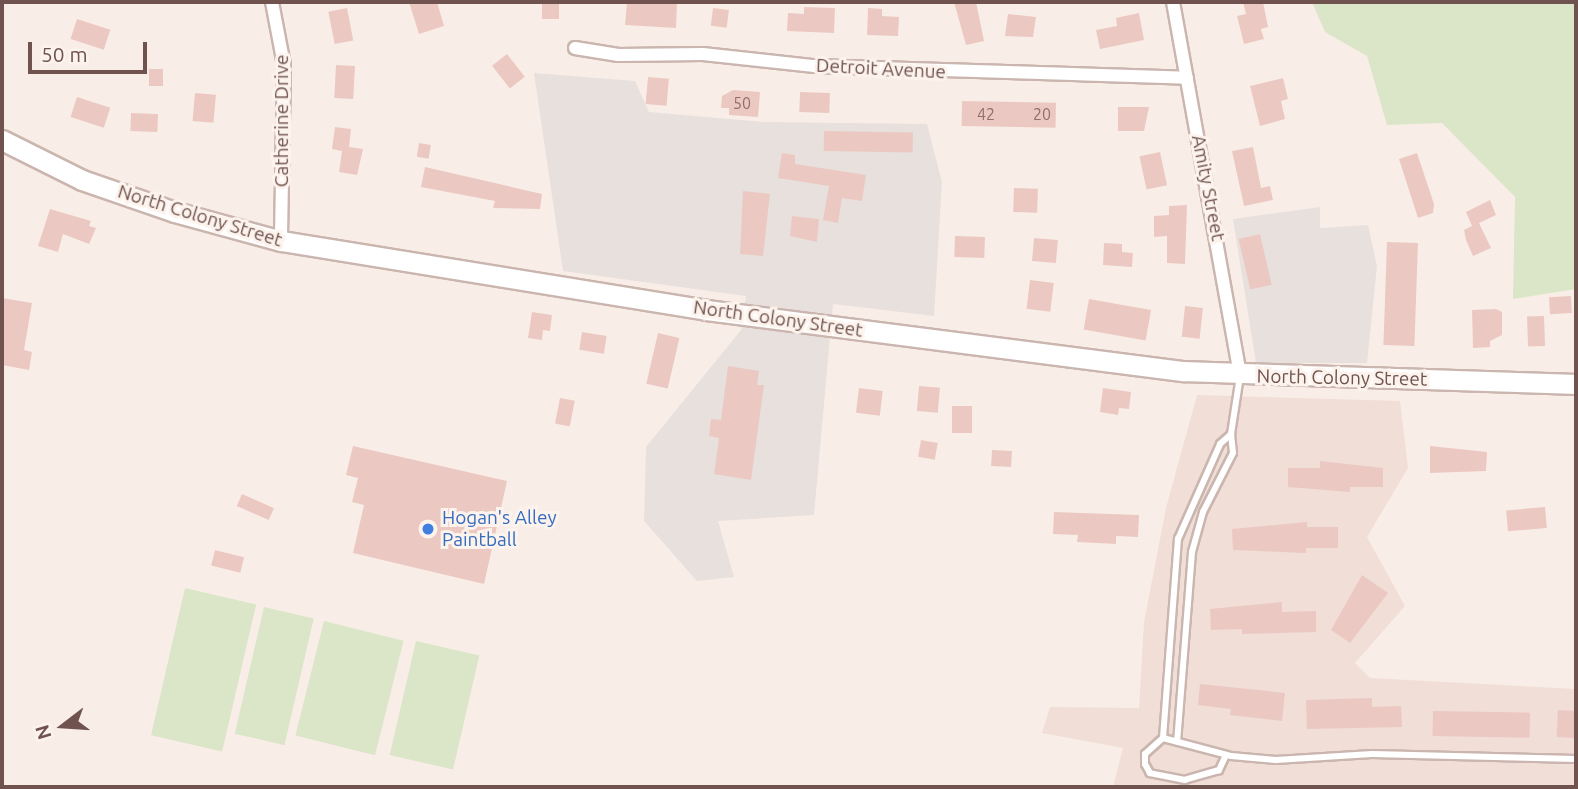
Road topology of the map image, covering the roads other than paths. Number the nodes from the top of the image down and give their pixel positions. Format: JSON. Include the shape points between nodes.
{"nodes":[{"id":1,"x":272,"y":2,"type":"edge"},
{"id":2,"x":1173,"y":2,"type":"edge"},
{"id":3,"x":575,"y":48,"type":"dead end"},
{"id":4,"x":1187,"y":78,"type":"junction"},
{"id":5,"x":2,"y":140,"type":"edge"},
{"id":6,"x":281,"y":241,"type":"junction"},
{"id":7,"x":1240,"y":376,"type":"junction"},
{"id":8,"x":1576,"y":384,"type":"edge"},
{"id":9,"x":1231,"y":434,"type":"junction"},
{"id":10,"x":1175,"y":572,"type":"junction"},
{"id":11,"x":1189,"y":579,"type":"junction"},
{"id":12,"x":1163,"y":738,"type":"junction"},
{"id":13,"x":1177,"y":741,"type":"junction"},
{"id":14,"x":1226,"y":755,"type":"junction"},
{"id":15,"x":1576,"y":759,"type":"edge"}],
"edges":[{"from":1,"to":6,"type":"street","name":"Catherine Drive","via":[[284,65]]},
{"from":2,"to":4,"type":"street","name":"Amity Street"},
{"from":3,"to":4,"type":"street","name":"Detroit Avenue","via":[[618,55],[703,54],[828,67]]},
{"from":4,"to":7,"type":"street","name":"Amity Street"},
{"from":5,"to":6,"type":"main road","name":"North Colony Street","via":[[82,180],[187,216]]},
{"from":6,"to":7,"type":"main road","name":"North Colony Street","via":[[706,310]]},
{"from":7,"to":8,"type":"main road","name":"North Colony Street"},
{"from":7,"to":9,"type":"lane"},
{"from":9,"to":10,"type":"lane","via":[[1220,444],[1190,504],[1178,540]]},
{"from":9,"to":11,"type":"lane","via":[[1233,453],[1203,512]]},
{"from":10,"to":11,"type":"lane"},
{"from":10,"to":12,"type":"lane"},
{"from":11,"to":13,"type":"lane"},
{"from":12,"to":13,"type":"lane"},
{"from":12,"to":14,"type":"lane","via":[[1145,754],[1150,773],[1160,776],[1185,780],[1208,775],[1219,770]]},
{"from":13,"to":14,"type":"lane"},
{"from":14,"to":15,"type":"lane","via":[[1276,760],[1372,754]]}]}
